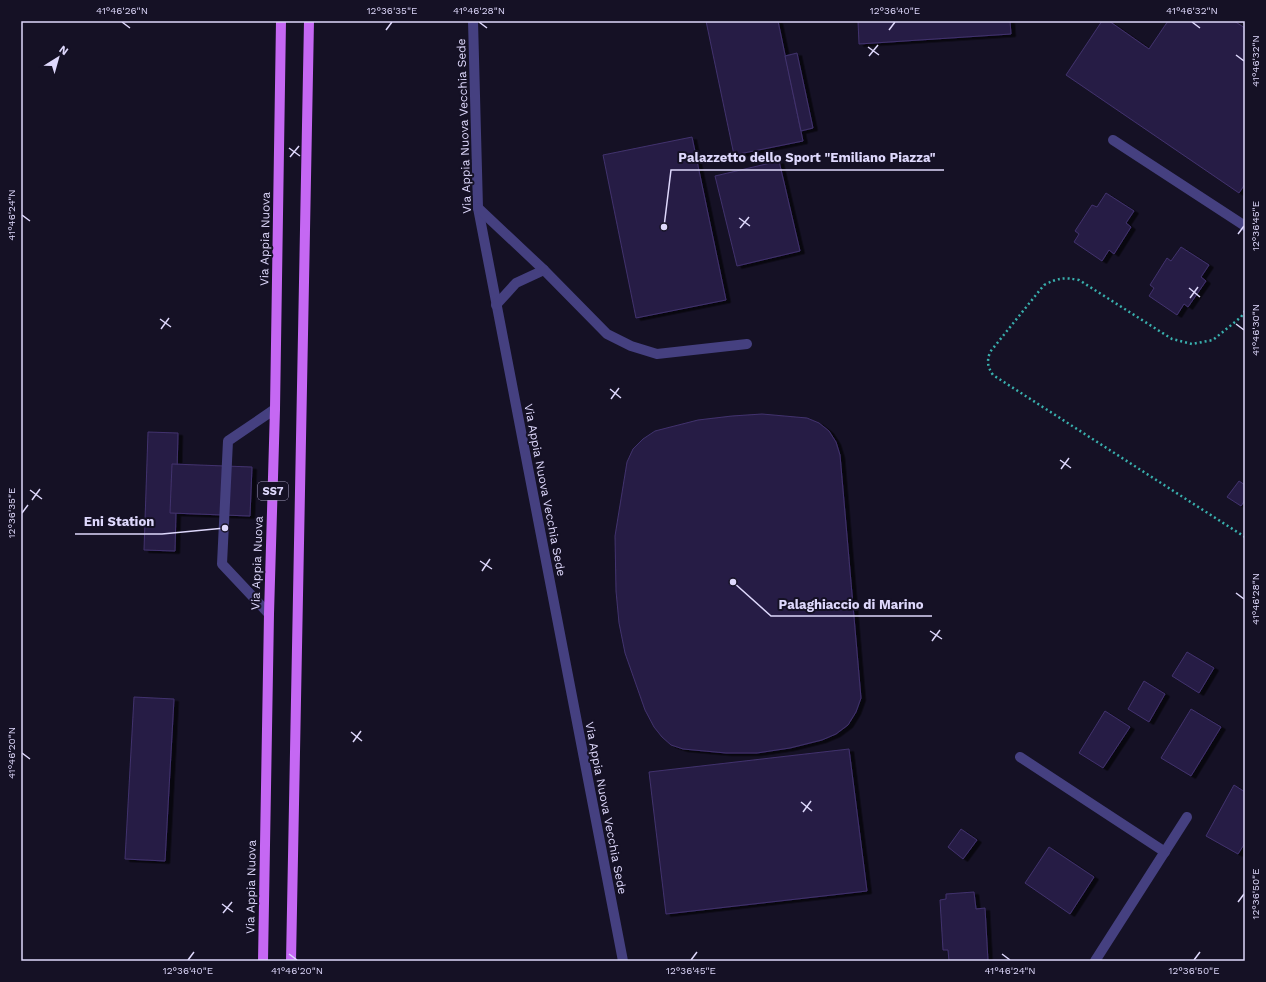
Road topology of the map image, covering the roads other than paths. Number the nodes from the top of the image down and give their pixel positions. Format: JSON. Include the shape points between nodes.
{"nodes":[{"id":1,"x":281,"y":21,"type":"edge"},
{"id":2,"x":309,"y":21,"type":"edge"},
{"id":3,"x":473,"y":21,"type":"edge"},
{"id":4,"x":1113,"y":140,"type":"dead end"},
{"id":5,"x":478,"y":208,"type":"junction"},
{"id":6,"x":1245,"y":226,"type":"edge"},
{"id":7,"x":544,"y":270,"type":"junction"},
{"id":8,"x":496,"y":304,"type":"junction"},
{"id":9,"x":747,"y":344,"type":"dead end"},
{"id":10,"x":275,"y":409,"type":"junction"},
{"id":11,"x":269,"y":614,"type":"junction"},
{"id":12,"x":1020,"y":757,"type":"dead end"},
{"id":13,"x":1187,"y":817,"type":"dead end"},
{"id":14,"x":1165,"y":852,"type":"junction"},
{"id":15,"x":263,"y":961,"type":"edge"},
{"id":16,"x":291,"y":961,"type":"edge"},
{"id":17,"x":623,"y":961,"type":"edge"},
{"id":18,"x":1095,"y":961,"type":"edge"}],
"edges":[{"from":1,"to":10,"type":"main road","name":"Via Appia Nuova","number":"SS7"},
{"from":2,"to":16,"type":"main road","number":"SS7"},
{"from":3,"to":5,"type":"street","name":"Via Appia Nuova Vecchia Sede"},
{"from":4,"to":6,"type":"street"},
{"from":5,"to":7,"type":"street"},
{"from":5,"to":8,"type":"street","name":"Via Appia Nuova Vecchia Sede"},
{"from":7,"to":8,"type":"street","via":[[516,283]]},
{"from":7,"to":9,"type":"street","via":[[607,334],[631,346],[657,354]]},
{"from":8,"to":17,"type":"street","name":"Via Appia Nuova Vecchia Sede"},
{"from":10,"to":11,"type":"main road","name":"Via Appia Nuova","number":"SS7"},
{"from":10,"to":11,"type":"street","via":[[228,441],[222,564]]},
{"from":11,"to":15,"type":"main road","name":"Via Appia Nuova","number":"SS7"},
{"from":12,"to":14,"type":"street"},
{"from":13,"to":14,"type":"street"},
{"from":14,"to":18,"type":"street"}]}
